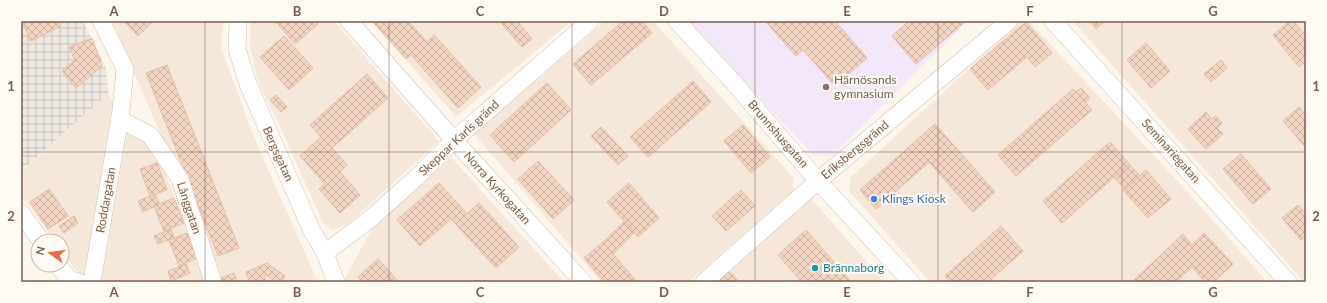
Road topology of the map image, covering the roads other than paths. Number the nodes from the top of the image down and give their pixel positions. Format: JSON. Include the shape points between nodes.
{"nodes":[{"id":1,"x":101,"y":21,"type":"edge"},
{"id":2,"x":238,"y":21,"type":"edge"},
{"id":3,"x":349,"y":21,"type":"edge"},
{"id":4,"x":590,"y":21,"type":"edge"},
{"id":5,"x":677,"y":21,"type":"edge"},
{"id":6,"x":1009,"y":21,"type":"edge"},
{"id":7,"x":1053,"y":21,"type":"edge"},
{"id":8,"x":120,"y":119,"type":"junction"},
{"id":9,"x":454,"y":140,"type":"junction"},
{"id":10,"x":818,"y":181,"type":"junction"},
{"id":11,"x":21,"y":213,"type":"edge"},
{"id":12,"x":35,"y":233,"type":"edge"},
{"id":13,"x":325,"y":253,"type":"junction"},
{"id":14,"x":64,"y":273,"type":"edge"},
{"id":15,"x":78,"y":282,"type":"edge"},
{"id":16,"x":92,"y":282,"type":"edge"},
{"id":17,"x":213,"y":282,"type":"edge"},
{"id":18,"x":336,"y":282,"type":"edge"},
{"id":19,"x":584,"y":282,"type":"edge"},
{"id":20,"x":704,"y":282,"type":"edge"},
{"id":21,"x":911,"y":282,"type":"edge"},
{"id":22,"x":1288,"y":282,"type":"edge"}],
"edges":[{"from":1,"to":8,"type":"street","via":[[124,69]]},
{"from":2,"to":13,"type":"street","name":"Bergsgatan","via":[[237,49],[248,84],[311,229]]},
{"from":3,"to":9,"type":"street","name":"Norra Kyrkogatan"},
{"from":4,"to":9,"type":"street","name":"Skeppar Karls gränd"},
{"from":5,"to":10,"type":"street","name":"Brunnshusgatan"},
{"from":6,"to":10,"type":"street","name":"Eriksbergsgränd"},
{"from":7,"to":22,"type":"street","name":"Seminariegatan"},
{"from":8,"to":16,"type":"street","name":"Roddargatan"},
{"from":8,"to":17,"type":"street","name":"Långgatan","via":[[150,135],[180,179]]},
{"from":9,"to":13,"type":"street","name":"Skeppar Karls gränd","via":[[370,219]]},
{"from":9,"to":19,"type":"street","name":"Norra Kyrkogatan"},
{"from":10,"to":20,"type":"street","name":"Eriksbergsgränd"},
{"from":10,"to":21,"type":"street","name":"Brunnshusgatan"},
{"from":11,"to":12,"type":"street"},
{"from":13,"to":18,"type":"street","name":"Bergsgatan"},
{"from":14,"to":15,"type":"street","via":[[69,279]]}]}
